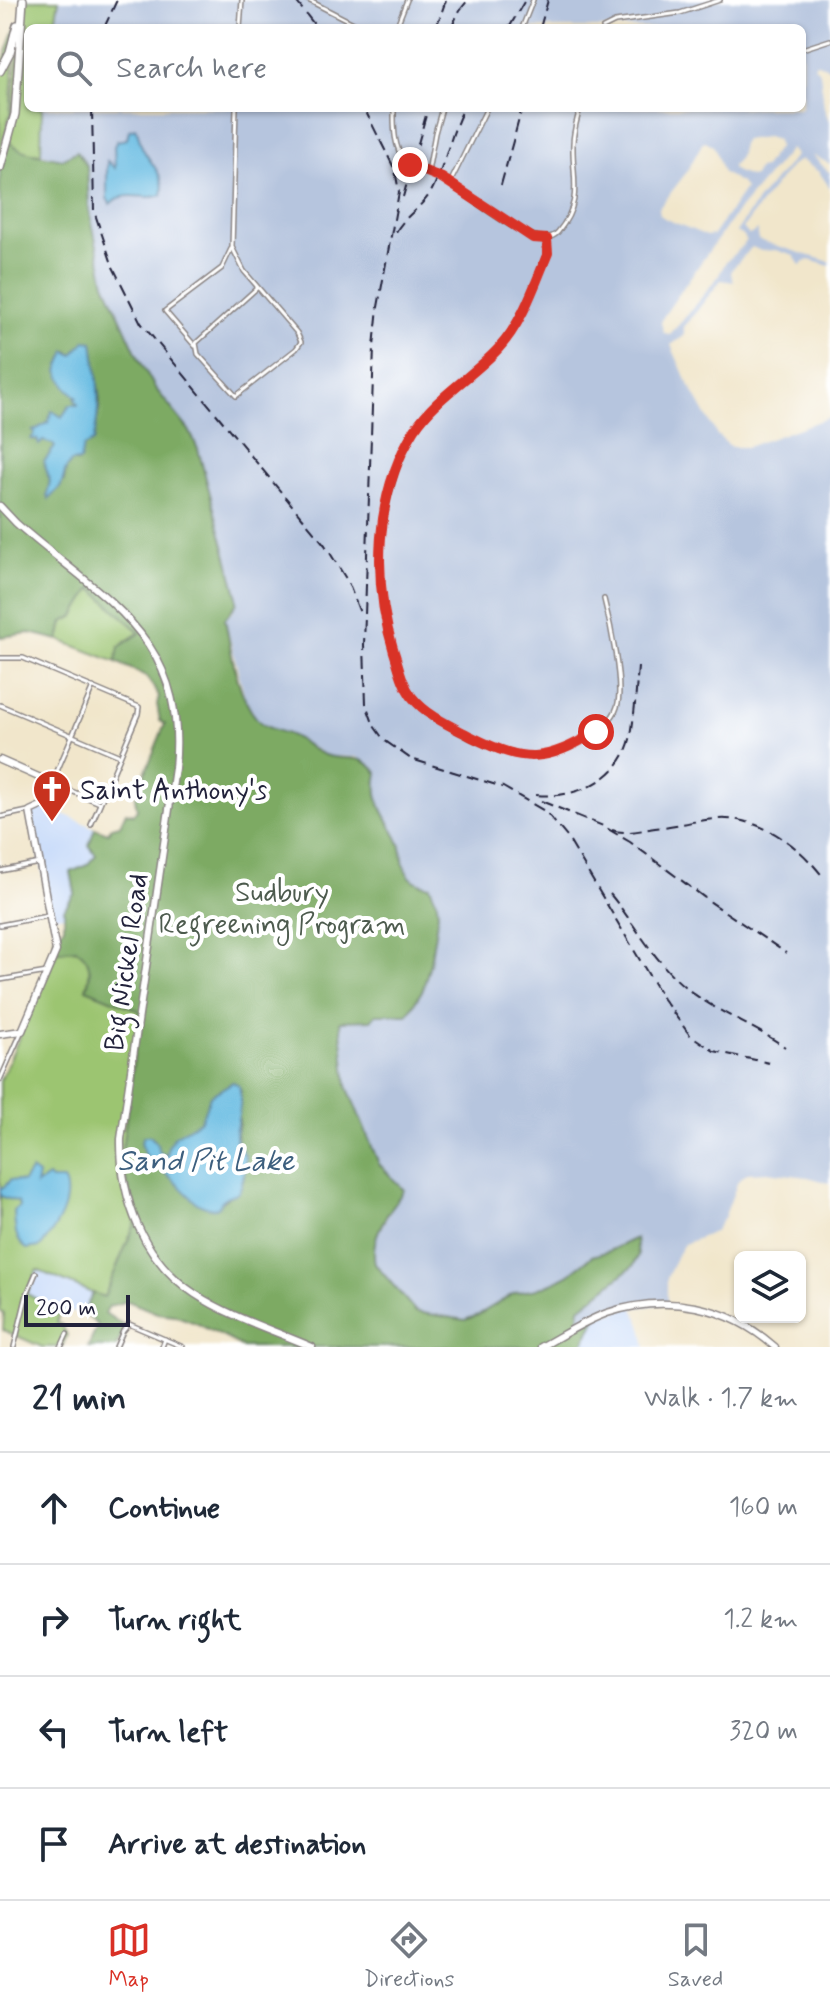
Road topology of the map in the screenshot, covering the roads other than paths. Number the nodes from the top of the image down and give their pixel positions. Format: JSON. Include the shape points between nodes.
{"nodes":[{"id":1,"x":21,"y":0,"type":"edge"},
{"id":2,"x":242,"y":0,"type":"edge"},
{"id":3,"x":308,"y":0,"type":"edge"},
{"id":4,"x":407,"y":0,"type":"edge"},
{"id":5,"x":533,"y":0,"type":"edge"},
{"id":6,"x":720,"y":0,"type":"edge"},
{"id":7,"x":240,"y":24,"type":"edge"},
{"id":8,"x":355,"y":24,"type":"edge"},
{"id":9,"x":396,"y":24,"type":"edge"},
{"id":10,"x":524,"y":24,"type":"edge"},
{"id":11,"x":611,"y":24,"type":"edge"},
{"id":12,"x":17,"y":25,"type":"junction"},
{"id":13,"x":830,"y":40,"type":"edge"},
{"id":14,"x":806,"y":48,"type":"edge"},
{"id":15,"x":0,"y":71,"type":"edge"},
{"id":16,"x":236,"y":112,"type":"edge"},
{"id":17,"x":394,"y":112,"type":"edge"},
{"id":18,"x":441,"y":112,"type":"edge"},
{"id":19,"x":485,"y":112,"type":"edge"},
{"id":20,"x":579,"y":112,"type":"edge"},
{"id":21,"x":0,"y":156,"type":"edge"},
{"id":22,"x":0,"y":168,"type":"edge"},
{"id":23,"x":428,"y":172,"type":"junction"},
{"id":24,"x":450,"y":183,"type":"junction"},
{"id":25,"x":547,"y":239,"type":"junction"},
{"id":26,"x":232,"y":247,"type":"junction"},
{"id":27,"x":257,"y":288,"type":"junction"},
{"id":28,"x":195,"y":346,"type":"junction"},
{"id":29,"x":0,"y":506,"type":"edge"},
{"id":30,"x":604,"y":599,"type":"dead end"},
{"id":31,"x":0,"y":658,"type":"edge"},
{"id":32,"x":93,"y":687,"type":"junction"},
{"id":33,"x":0,"y":705,"type":"edge"},
{"id":34,"x":72,"y":736,"type":"junction"},
{"id":35,"x":120,"y":756,"type":"junction"},
{"id":36,"x":0,"y":760,"type":"edge"},
{"id":37,"x":52,"y":783,"type":"junction"},
{"id":38,"x":100,"y":803,"type":"junction"},
{"id":39,"x":30,"y":811,"type":"junction"},
{"id":40,"x":0,"y":817,"type":"edge"},
{"id":41,"x":91,"y":825,"type":"dead end"},
{"id":42,"x":40,"y":863,"type":"junction"},
{"id":43,"x":0,"y":871,"type":"edge"},
{"id":44,"x":50,"y":915,"type":"junction"},
{"id":45,"x":0,"y":925,"type":"edge"},
{"id":46,"x":48,"y":972,"type":"junction"},
{"id":47,"x":0,"y":980,"type":"edge"},
{"id":48,"x":22,"y":1031,"type":"junction"},
{"id":49,"x":0,"y":1034,"type":"edge"},
{"id":50,"x":0,"y":1080,"type":"edge"},
{"id":51,"x":36,"y":1273,"type":"dead end"},
{"id":52,"x":67,"y":1334,"type":"dead end"},
{"id":53,"x":165,"y":1339,"type":"junction"},
{"id":54,"x":14,"y":1347,"type":"edge"},
{"id":55,"x":61,"y":1347,"type":"edge"},
{"id":56,"x":116,"y":1347,"type":"edge"},
{"id":57,"x":162,"y":1347,"type":"edge"},
{"id":58,"x":183,"y":1347,"type":"edge"},
{"id":59,"x":312,"y":1347,"type":"edge"},
{"id":60,"x":541,"y":1347,"type":"edge"},
{"id":61,"x":775,"y":1347,"type":"edge"}],
"edges":[{"from":1,"to":12,"type":"main road"},
{"from":1,"to":22,"type":"main road","via":[[15,114]]},
{"from":2,"to":7,"type":"street"},
{"from":3,"to":8,"type":"street"},
{"from":4,"to":9,"type":"street"},
{"from":5,"to":10,"type":"street"},
{"from":6,"to":11,"type":"street","via":[[680,13]]},
{"from":12,"to":15,"type":"main road"},
{"from":12,"to":21,"type":"main road","via":[[10,115]]},
{"from":13,"to":14,"type":"street"},
{"from":16,"to":26,"type":"street"},
{"from":17,"to":23,"type":"street","via":[[398,148],[410,165]]},
{"from":18,"to":23,"type":"street"},
{"from":19,"to":24,"type":"street"},
{"from":20,"to":25,"type":"street","via":[[573,142],[576,195],[558,232]]},
{"from":23,"to":24,"type":"street"},
{"from":24,"to":25,"type":"street","via":[[523,233]]},
{"from":25,"to":30,"type":"street","via":[[548,253],[506,339],[423,418],[405,448],[389,493],[381,541],[383,615],[402,678],[422,707],[489,745],[536,756],[571,747],[615,712],[620,685]]},
{"from":26,"to":27,"type":"street"},
{"from":26,"to":28,"type":"street","via":[[222,268],[165,311]]},
{"from":27,"to":28,"type":"street"},
{"from":27,"to":28,"type":"street","via":[[299,336],[296,349],[236,396]]},
{"from":29,"to":59,"type":"main road","name":"Big Nickel Road","via":[[137,628],[165,672],[176,711],[175,768],[121,1139],[123,1181],[132,1213],[155,1255],[184,1286]]},
{"from":31,"to":32,"type":"street","via":[[20,656]]},
{"from":32,"to":34,"type":"street"},
{"from":32,"to":35,"type":"street","via":[[139,707]]},
{"from":33,"to":34,"type":"street"},
{"from":34,"to":35,"type":"street"},
{"from":34,"to":37,"type":"street"},
{"from":35,"to":38,"type":"street"},
{"from":36,"to":37,"type":"main road"},
{"from":37,"to":38,"type":"street"},
{"from":37,"to":39,"type":"main road","via":[[43,805]]},
{"from":38,"to":41,"type":"street"},
{"from":39,"to":40,"type":"street"},
{"from":39,"to":42,"type":"main road"},
{"from":42,"to":43,"type":"street"},
{"from":42,"to":44,"type":"main road"},
{"from":44,"to":45,"type":"street"},
{"from":44,"to":46,"type":"main road","via":[[56,951]]},
{"from":46,"to":47,"type":"street"},
{"from":46,"to":48,"type":"main road"},
{"from":48,"to":49,"type":"main road"},
{"from":48,"to":50,"type":"street"},
{"from":51,"to":54,"type":"street"},
{"from":52,"to":55,"type":"street"},
{"from":53,"to":56,"type":"street","via":[[127,1325]]},
{"from":53,"to":57,"type":"street"},
{"from":53,"to":58,"type":"street"},
{"from":60,"to":61,"type":"main road","via":[[608,1313],[672,1303],[722,1314]]}]}
